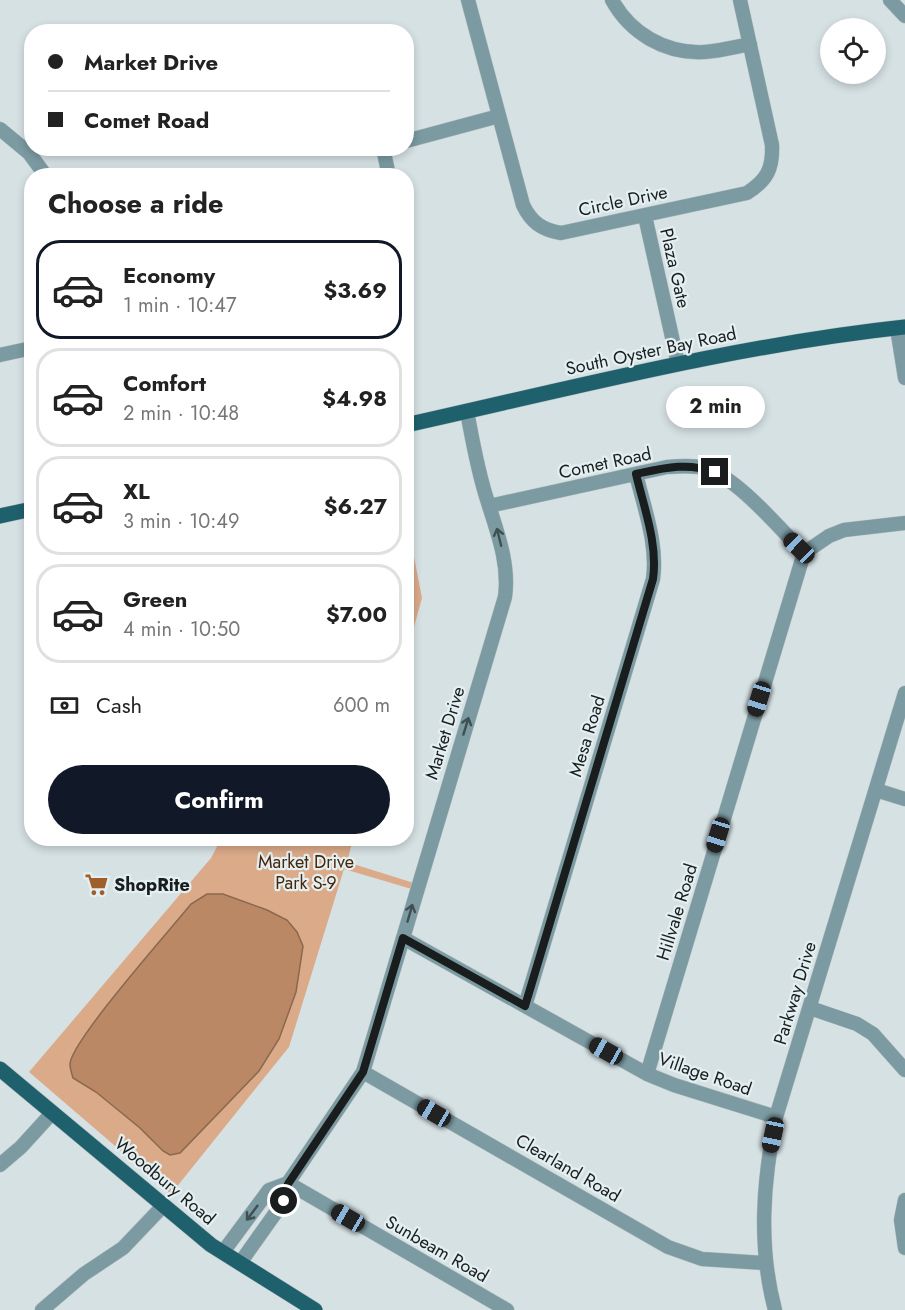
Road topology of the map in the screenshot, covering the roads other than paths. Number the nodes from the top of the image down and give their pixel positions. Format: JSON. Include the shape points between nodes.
{"nodes":[{"id":1,"x":468,"y":0,"type":"edge"},
{"id":2,"x":612,"y":0,"type":"edge"},
{"id":3,"x":740,"y":0,"type":"edge"},
{"id":4,"x":890,"y":0,"type":"edge"},
{"id":5,"x":905,"y":16,"type":"edge"},
{"id":6,"x":750,"y":44,"type":"junction"},
{"id":7,"x":499,"y":116,"type":"junction"},
{"id":8,"x":0,"y":129,"type":"edge"},
{"id":9,"x":414,"y":139,"type":"edge"},
{"id":10,"x":24,"y":146,"type":"edge"},
{"id":11,"x":645,"y":216,"type":"junction"},
{"id":12,"x":901,"y":328,"type":"edge"},
{"id":13,"x":24,"y":350,"type":"edge"},
{"id":14,"x":0,"y":355,"type":"edge"},
{"id":15,"x":678,"y":364,"type":"junction"},
{"id":16,"x":905,"y":378,"type":"edge"},
{"id":17,"x":467,"y":411,"type":"junction"},
{"id":18,"x":414,"y":423,"type":"edge"},
{"id":19,"x":636,"y":474,"type":"junction"},
{"id":20,"x":489,"y":506,"type":"junction"},
{"id":21,"x":24,"y":511,"type":"edge"},
{"id":22,"x":0,"y":516,"type":"edge"},
{"id":23,"x":905,"y":522,"type":"edge"},
{"id":24,"x":804,"y":553,"type":"junction"},
{"id":25,"x":905,"y":693,"type":"edge"},
{"id":26,"x":876,"y":790,"type":"junction"},
{"id":27,"x":905,"y":799,"type":"edge"},
{"id":28,"x":403,"y":938,"type":"junction"},
{"id":29,"x":525,"y":1006,"type":"junction"},
{"id":30,"x":810,"y":1008,"type":"junction"},
{"id":31,"x":0,"y":1069,"type":"edge"},
{"id":32,"x":905,"y":1070,"type":"edge"},
{"id":33,"x":363,"y":1072,"type":"junction"},
{"id":34,"x":647,"y":1074,"type":"junction"},
{"id":35,"x":52,"y":1113,"type":"junction"},
{"id":36,"x":777,"y":1117,"type":"junction"},
{"id":37,"x":0,"y":1165,"type":"edge"},
{"id":38,"x":288,"y":1184,"type":"junction"},
{"id":39,"x":905,"y":1200,"type":"edge"},
{"id":40,"x":163,"y":1206,"type":"junction"},
{"id":41,"x":905,"y":1248,"type":"edge"},
{"id":42,"x":223,"y":1252,"type":"junction"},
{"id":43,"x":240,"y":1263,"type":"junction"},
{"id":44,"x":765,"y":1263,"type":"junction"},
{"id":45,"x":42,"y":1310,"type":"edge"},
{"id":46,"x":315,"y":1310,"type":"edge"},
{"id":47,"x":507,"y":1310,"type":"edge"},
{"id":48,"x":775,"y":1310,"type":"edge"}],
"edges":[{"from":1,"to":7,"type":"street","name":"Circle Drive"},
{"from":2,"to":6,"type":"street","via":[[635,29],[654,42],[677,50],[703,52]]},
{"from":3,"to":6,"type":"street","name":"Circle Drive"},
{"from":4,"to":5,"type":"street"},
{"from":6,"to":11,"type":"street","name":"Circle Drive","via":[[772,145],[773,160],[766,177],[747,193]]},
{"from":7,"to":9,"type":"street"},
{"from":7,"to":11,"type":"street","name":"Circle Drive","via":[[523,205],[537,225],[561,232]]},
{"from":8,"to":10,"type":"street"},
{"from":11,"to":15,"type":"street","name":"Plaza Gate"},
{"from":12,"to":15,"type":"main road","name":"South Oyster Bay Road","via":[[820,337]]},
{"from":12,"to":16,"type":"street"},
{"from":13,"to":14,"type":"street"},
{"from":15,"to":17,"type":"main road","name":"South Oyster Bay Road"},
{"from":17,"to":18,"type":"main road","name":"South Oyster Bay Road"},
{"from":17,"to":20,"type":"street","name":"Market Drive"},
{"from":19,"to":20,"type":"street","name":"Comet Road"},
{"from":19,"to":24,"type":"street","name":"Comet Road","via":[[684,465],[715,472],[736,487]]},
{"from":19,"to":29,"type":"street","name":"Mesa Road","via":[[653,546],[653,579]]},
{"from":28,"to":20,"type":"street","name":"Market Drive","one_way":true,"via":[[505,597],[505,564]]},
{"from":21,"to":22,"type":"main road"},
{"from":23,"to":24,"type":"street","via":[[844,530]]},
{"from":24,"to":34,"type":"street","name":"Hillvale Road"},
{"from":25,"to":26,"type":"street","name":"Parkway Drive"},
{"from":26,"to":27,"type":"street"},
{"from":26,"to":30,"type":"street","name":"Parkway Drive"},
{"from":28,"to":29,"type":"street","name":"Village Road"},
{"from":28,"to":33,"type":"street","name":"Market Drive"},
{"from":29,"to":34,"type":"street","name":"Village Road"},
{"from":30,"to":32,"type":"street","via":[[857,1024],[873,1034]]},
{"from":30,"to":36,"type":"street","name":"Parkway Drive"},
{"from":31,"to":35,"type":"main road","name":"Woodbury Road"},
{"from":33,"to":38,"type":"street","name":"Market Drive"},
{"from":33,"to":44,"type":"street","name":"Clearland Road","via":[[668,1247],[702,1259]]},
{"from":34,"to":36,"type":"street","name":"Village Road"},
{"from":35,"to":37,"type":"street"},
{"from":35,"to":40,"type":"main road","name":"Woodbury Road"},
{"from":36,"to":44,"type":"street","name":"Parkway Drive","via":[[765,1186]]},
{"from":38,"to":42,"type":"street","name":"Market Drive","one_way":true,"via":[[269,1190]]},
{"from":38,"to":43,"type":"street","name":"Market Drive","via":[[284,1201]]},
{"from":38,"to":47,"type":"street","name":"Sunbeam Road"},
{"from":39,"to":41,"type":"street","via":[[901,1220]]},
{"from":40,"to":42,"type":"main road","name":"Woodbury Road"},
{"from":40,"to":45,"type":"street","via":[[123,1248],[84,1274]]},
{"from":42,"to":43,"type":"main road","name":"Woodbury Road"},
{"from":43,"to":46,"type":"main road","name":"Woodbury Road"},
{"from":44,"to":48,"type":"street","name":"Parkway Drive"}]}
